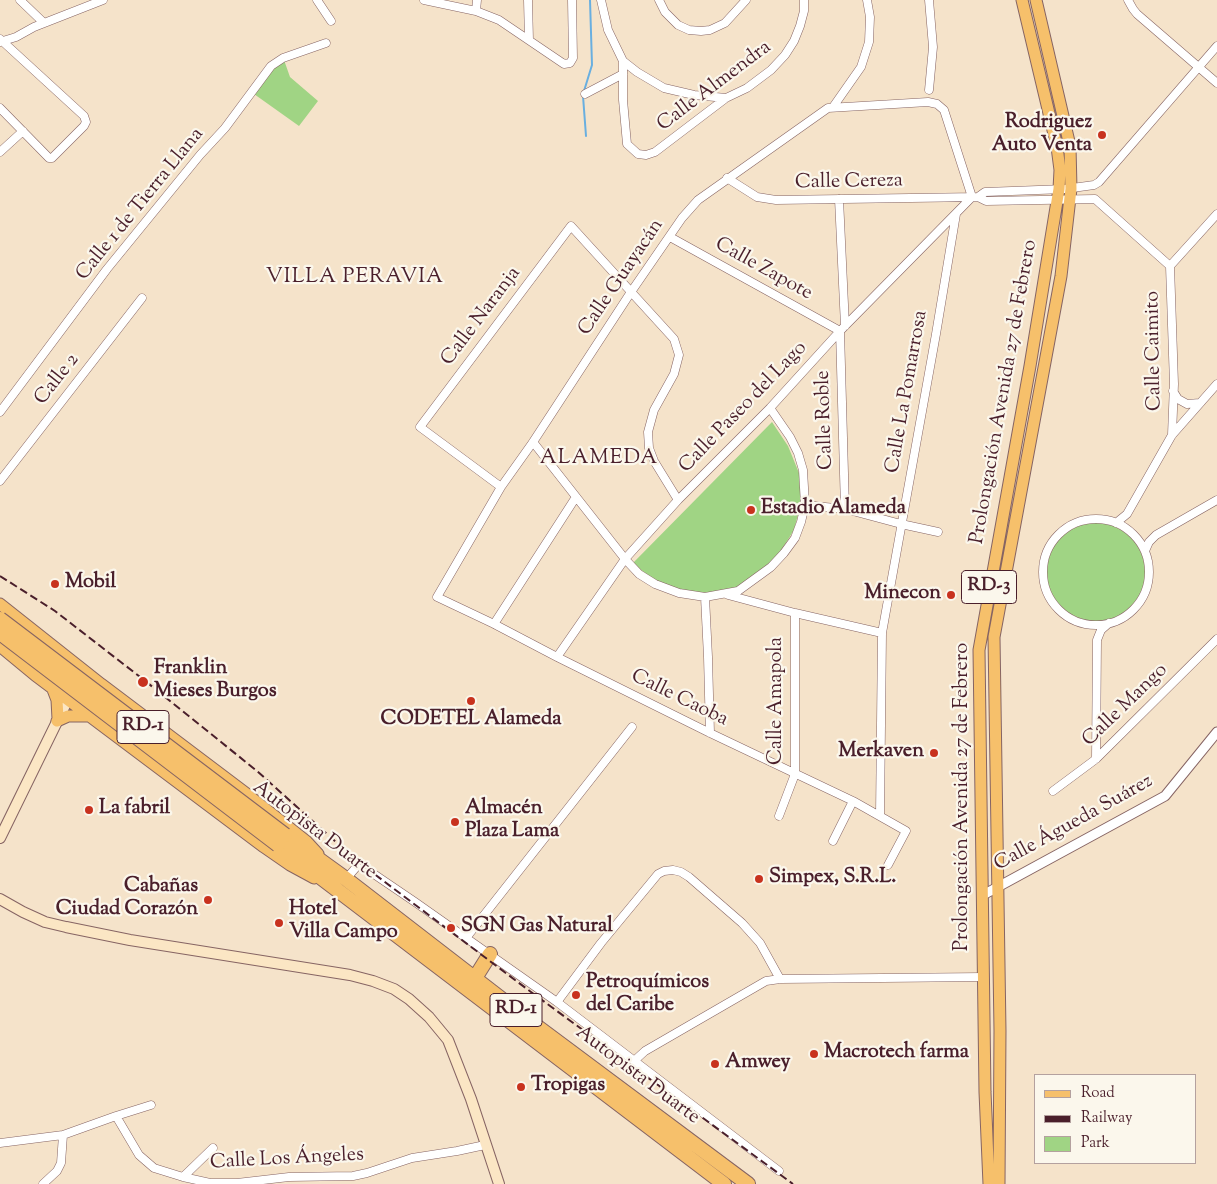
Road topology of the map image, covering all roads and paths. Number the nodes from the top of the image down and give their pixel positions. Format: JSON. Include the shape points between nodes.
{"nodes":[{"id":1,"x":20,"y":0,"type":"edge"},
{"id":2,"x":103,"y":0,"type":"edge"},
{"id":3,"x":317,"y":0,"type":"edge"},
{"id":4,"x":424,"y":0,"type":"edge"},
{"id":5,"x":477,"y":0,"type":"edge"},
{"id":6,"x":528,"y":0,"type":"edge"},
{"id":7,"x":572,"y":0,"type":"edge"},
{"id":8,"x":601,"y":0,"type":"edge"},
{"id":9,"x":659,"y":0,"type":"edge"},
{"id":10,"x":746,"y":0,"type":"edge"},
{"id":11,"x":804,"y":0,"type":"edge"},
{"id":12,"x":867,"y":0,"type":"edge"},
{"id":13,"x":929,"y":0,"type":"edge"},
{"id":14,"x":1022,"y":0,"type":"edge"},
{"id":15,"x":1036,"y":0,"type":"edge"},
{"id":16,"x":1128,"y":0,"type":"edge"},
{"id":17,"x":476,"y":11,"type":"junction"},
{"id":18,"x":331,"y":21,"type":"dead end"},
{"id":19,"x":44,"y":23,"type":"junction"},
{"id":20,"x":529,"y":40,"type":"junction"},
{"id":21,"x":1,"y":41,"type":"edge"},
{"id":22,"x":326,"y":43,"type":"dead end"},
{"id":23,"x":1217,"y":46,"type":"edge"},
{"id":24,"x":623,"y":61,"type":"junction"},
{"id":25,"x":1199,"y":67,"type":"junction"},
{"id":26,"x":622,"y":74,"type":"junction"},
{"id":27,"x":1217,"y":83,"type":"edge"},
{"id":28,"x":929,"y":90,"type":"dead end"},
{"id":29,"x":585,"y":94,"type":"dead end"},
{"id":30,"x":726,"y":98,"type":"junction"},
{"id":31,"x":834,"y":107,"type":"junction"},
{"id":32,"x":0,"y":108,"type":"edge"},
{"id":33,"x":23,"y":132,"type":"junction"},
{"id":34,"x":0,"y":152,"type":"edge"},
{"id":35,"x":727,"y":178,"type":"junction"},
{"id":36,"x":1088,"y":187,"type":"junction"},
{"id":37,"x":1058,"y":194,"type":"junction"},
{"id":38,"x":1071,"y":194,"type":"junction"},
{"id":39,"x":975,"y":197,"type":"junction"},
{"id":40,"x":1087,"y":198,"type":"junction"},
{"id":41,"x":839,"y":199,"type":"junction"},
{"id":42,"x":956,"y":214,"type":"junction"},
{"id":43,"x":1217,"y":214,"type":"edge"},
{"id":44,"x":670,"y":237,"type":"junction"},
{"id":45,"x":1170,"y":266,"type":"junction"},
{"id":46,"x":631,"y":292,"type":"junction"},
{"id":47,"x":142,"y":298,"type":"dead end"},
{"id":48,"x":843,"y":328,"type":"junction"},
{"id":49,"x":1216,"y":389,"type":"edge"},
{"id":50,"x":1173,"y":391,"type":"junction"},
{"id":51,"x":1200,"y":403,"type":"junction"},
{"id":52,"x":770,"y":408,"type":"junction"},
{"id":53,"x":0,"y":412,"type":"edge"},
{"id":54,"x":1172,"y":435,"type":"junction"},
{"id":55,"x":533,"y":442,"type":"junction"},
{"id":56,"x":0,"y":481,"type":"edge"},
{"id":57,"x":501,"y":487,"type":"junction"},
{"id":58,"x":576,"y":498,"type":"junction"},
{"id":59,"x":678,"y":500,"type":"junction"},
{"id":60,"x":1217,"y":500,"type":"edge"},
{"id":61,"x":806,"y":505,"type":"junction"},
{"id":62,"x":845,"y":508,"type":"junction"},
{"id":63,"x":1127,"y":514,"type":"junction"},
{"id":64,"x":1116,"y":523,"type":"junction"},
{"id":65,"x":901,"y":524,"type":"junction"},
{"id":66,"x":1128,"y":530,"type":"junction"},
{"id":67,"x":938,"y":532,"type":"dead end"},
{"id":68,"x":1156,"y":535,"type":"junction"},
{"id":69,"x":1137,"y":538,"type":"junction"},
{"id":70,"x":1145,"y":551,"type":"junction"},
{"id":71,"x":624,"y":559,"type":"junction"},
{"id":72,"x":726,"y":594,"type":"junction"},
{"id":73,"x":437,"y":596,"type":"joint"},
{"id":74,"x":705,"y":597,"type":"junction"},
{"id":75,"x":0,"y":604,"type":"edge"},
{"id":76,"x":795,"y":614,"type":"junction"},
{"id":77,"x":0,"y":619,"type":"edge"},
{"id":78,"x":1084,"y":623,"type":"junction"},
{"id":79,"x":1108,"y":623,"type":"junction"},
{"id":80,"x":494,"y":624,"type":"junction"},
{"id":81,"x":0,"y":633,"type":"edge"},
{"id":82,"x":882,"y":633,"type":"junction"},
{"id":83,"x":1217,"y":639,"type":"edge"},
{"id":84,"x":1098,"y":640,"type":"junction"},
{"id":85,"x":0,"y":646,"type":"edge"},
{"id":86,"x":557,"y":657,"type":"junction"},
{"id":87,"x":84,"y":670,"type":"junction"},
{"id":88,"x":52,"y":687,"type":"junction"},
{"id":89,"x":68,"y":699,"type":"junction"},
{"id":90,"x":92,"y":716,"type":"junction"},
{"id":91,"x":57,"y":720,"type":"junction"},
{"id":92,"x":632,"y":727,"type":"dead end"},
{"id":93,"x":1217,"y":732,"type":"edge"},
{"id":94,"x":710,"y":733,"type":"junction"},
{"id":95,"x":1096,"y":759,"type":"junction"},
{"id":96,"x":795,"y":774,"type":"junction"},
{"id":97,"x":1053,"y":791,"type":"dead end"},
{"id":98,"x":853,"y":801,"type":"junction"},
{"id":99,"x":779,"y":816,"type":"dead end"},
{"id":100,"x":880,"y":816,"type":"junction"},
{"id":101,"x":0,"y":838,"type":"edge"},
{"id":102,"x":282,"y":840,"type":"junction"},
{"id":103,"x":833,"y":841,"type":"dead end"},
{"id":104,"x":888,"y":865,"type":"dead end"},
{"id":105,"x":331,"y":868,"type":"junction"},
{"id":106,"x":346,"y":879,"type":"junction"},
{"id":107,"x":998,"y":886,"type":"junction"},
{"id":108,"x":333,"y":887,"type":"junction"},
{"id":109,"x":982,"y":895,"type":"junction"},
{"id":110,"x":0,"y":899,"type":"edge"},
{"id":111,"x":466,"y":938,"type":"junction"},
{"id":112,"x":490,"y":954,"type":"junction"},
{"id":113,"x":475,"y":978,"type":"junction"},
{"id":114,"x":984,"y":978,"type":"junction"},
{"id":115,"x":780,"y":979,"type":"junction"},
{"id":116,"x":557,"y":1002,"type":"junction"},
{"id":117,"x":634,"y":1061,"type":"junction"},
{"id":118,"x":151,"y":1105,"type":"dead end"},
{"id":119,"x":987,"y":1108,"type":"junction"},
{"id":120,"x":999,"y":1108,"type":"junction"},
{"id":121,"x":116,"y":1116,"type":"junction"},
{"id":122,"x":63,"y":1135,"type":"junction"},
{"id":123,"x":0,"y":1143,"type":"edge"},
{"id":124,"x":485,"y":1145,"type":"junction"},
{"id":125,"x":213,"y":1148,"type":"dead end"},
{"id":126,"x":779,"y":1172,"type":"dead end"},
{"id":127,"x":308,"y":1176,"type":"junction"},
{"id":128,"x":183,"y":1177,"type":"junction"},
{"id":129,"x":43,"y":1184,"type":"edge"},
{"id":130,"x":313,"y":1184,"type":"edge"},
{"id":131,"x":499,"y":1184,"type":"edge"},
{"id":132,"x":724,"y":1184,"type":"edge"},
{"id":133,"x":748,"y":1184,"type":"edge"},
{"id":134,"x":989,"y":1184,"type":"edge"},
{"id":135,"x":999,"y":1184,"type":"edge"}],
"edges":[{"from":1,"to":19,"type":"street"},
{"from":2,"to":19,"type":"street"},
{"from":3,"to":18,"type":"street"},
{"from":4,"to":17,"type":"street"},
{"from":5,"to":17,"type":"street"},
{"from":6,"to":20,"type":"street"},
{"from":7,"to":20,"type":"street","via":[[570,63],[564,64]]},
{"from":8,"to":24,"type":"street","via":[[608,30]]},
{"from":9,"to":10,"type":"street","via":[[678,25],[701,31],[725,23]]},
{"from":11,"to":30,"type":"street","name":"Calle Almendra","via":[[800,26],[786,55],[747,88]]},
{"from":12,"to":31,"type":"street","via":[[869,42],[860,67]]},
{"from":13,"to":28,"type":"street","via":[[933,47]]},
{"from":14,"to":37,"type":"main road","name":"Prolongación Avenida 27 de Febrero","number":"RD-3","via":[[1057,146]]},
{"from":15,"to":38,"type":"main road","name":"Prolongación Avenida 27 de Febrero","number":"RD-3","via":[[1070,146]]},
{"from":16,"to":25,"type":"street","via":[[1137,14]]},
{"from":17,"to":20,"type":"street","via":[[500,20]]},
{"from":19,"to":21,"type":"street"},
{"from":21,"to":33,"type":"street","via":[[84,116],[86,122],[52,158]]},
{"from":22,"to":53,"type":"street","name":"Calle 1 de Tierra Llana","via":[[272,66],[108,270]]},
{"from":23,"to":25,"type":"street"},
{"from":24,"to":26,"type":"street"},
{"from":24,"to":30,"type":"street","via":[[664,88],[694,96]]},
{"from":25,"to":27,"type":"street"},
{"from":25,"to":36,"type":"street","via":[[1099,182]]},
{"from":26,"to":29,"type":"street"},
{"from":26,"to":30,"type":"street","name":"Calle Almendra","via":[[627,144],[638,154],[656,152]]},
{"from":31,"to":35,"type":"street","name":"Calle Guayacán","via":[[820,113]]},
{"from":31,"to":39,"type":"street","name":"Calle Guayacán","via":[[937,104],[944,110]]},
{"from":32,"to":33,"type":"street"},
{"from":33,"to":34,"type":"street"},
{"from":35,"to":41,"type":"street","name":"Calle Cereza","via":[[757,197],[766,199]]},
{"from":35,"to":44,"type":"street","name":"Calle Guayacán","via":[[698,200]]},
{"from":36,"to":38,"type":"street"},
{"from":36,"to":40,"type":"street"},
{"from":37,"to":38,"type":"street","name":"Calle Cereza"},
{"from":37,"to":39,"type":"street","name":"Calle Cereza","via":[[985,192]]},
{"from":37,"to":109,"type":"main road","name":"Prolongación Avenida 27 de Febrero","number":"RD-3","via":[[980,637]]},
{"from":38,"to":40,"type":"street"},
{"from":38,"to":107,"type":"main road","name":"Prolongación Avenida 27 de Febrero","number":"RD-3","via":[[1061,276],[994,638]]},
{"from":39,"to":41,"type":"street","name":"Calle Cereza"},
{"from":39,"to":42,"type":"street","name":"Calle Paseo del Lago"},
{"from":40,"to":45,"type":"street","via":[[1095,199]]},
{"from":41,"to":48,"type":"street","name":"Calle Roble"},
{"from":42,"to":48,"type":"street","name":"Calle Paseo del Lago"},
{"from":42,"to":65,"type":"street","name":"Calle La Pomarrosa"},
{"from":43,"to":45,"type":"street"},
{"from":44,"to":46,"type":"street","name":"Calle Guayacán"},
{"from":44,"to":48,"type":"street","name":"Calle Zapote"},
{"from":45,"to":50,"type":"street","name":"Calle Caimito"},
{"from":46,"to":55,"type":"street","name":"Calle Guayacán"},
{"from":46,"to":57,"type":"street","name":"Calle Naranja","via":[[571,226],[420,427]]},
{"from":46,"to":59,"type":"street","via":[[674,339],[679,355],[674,374],[654,410],[648,432],[654,461]]},
{"from":47,"to":56,"type":"street","name":"Calle 2"},
{"from":48,"to":52,"type":"street","name":"Calle Paseo del Lago"},
{"from":48,"to":62,"type":"street","name":"Calle Roble"},
{"from":49,"to":51,"type":"street"},
{"from":50,"to":51,"type":"street","via":[[1187,404]]},
{"from":50,"to":54,"type":"street","name":"Calle Caimito"},
{"from":51,"to":54,"type":"street"},
{"from":52,"to":59,"type":"street","name":"Calle Paseo del Lago"},
{"from":52,"to":61,"type":"street","via":[[798,453]]},
{"from":54,"to":63,"type":"street"},
{"from":55,"to":57,"type":"street","name":"Calle Guayacán"},
{"from":55,"to":58,"type":"street"},
{"from":57,"to":73,"type":"street","name":"Calle Guayacán"},
{"from":58,"to":71,"type":"street"},
{"from":58,"to":80,"type":"street"},
{"from":59,"to":71,"type":"street","name":"Calle Paseo del Lago"},
{"from":60,"to":68,"type":"street"},
{"from":61,"to":62,"type":"street"},
{"from":61,"to":72,"type":"street","via":[[795,538],[784,553],[738,592]]},
{"from":62,"to":65,"type":"street"},
{"from":63,"to":64,"type":"street"},
{"from":63,"to":66,"type":"street"},
{"from":64,"to":66,"type":"street"},
{"from":64,"to":78,"type":"street","via":[[1100,520],[1070,526],[1049,549],[1044,564],[1044,580],[1053,601],[1070,618]]},
{"from":65,"to":67,"type":"street"},
{"from":65,"to":82,"type":"street","name":"Calle La Pomarrosa"},
{"from":66,"to":69,"type":"street"},
{"from":68,"to":69,"type":"street"},
{"from":68,"to":70,"type":"street"},
{"from":69,"to":70,"type":"street"},
{"from":70,"to":79,"type":"street","via":[[1149,566],[1144,596],[1123,618]]},
{"from":71,"to":74,"type":"street","via":[[655,584]]},
{"from":71,"to":86,"type":"street","name":"Calle Paseo del Lago"},
{"from":72,"to":74,"type":"street"},
{"from":72,"to":76,"type":"street"},
{"from":73,"to":80,"type":"street","name":"Calle Caoba"},
{"from":74,"to":94,"type":"street"},
{"from":75,"to":87,"type":"main road"},
{"from":76,"to":82,"type":"street"},
{"from":76,"to":96,"type":"street","name":"Calle Amapola"},
{"from":77,"to":102,"type":"highway","name":"Autopista Duarte","number":"RD-1","bridge":true},
{"from":78,"to":79,"type":"street"},
{"from":78,"to":84,"type":"street"},
{"from":79,"to":84,"type":"street"},
{"from":80,"to":86,"type":"street","name":"Calle Caoba"},
{"from":81,"to":102,"type":"highway","name":"Autopista Duarte","number":"RD-1","bridge":true},
{"from":82,"to":100,"type":"street","name":"Calle La Pomarrosa"},
{"from":83,"to":95,"type":"street","name":"Calle Mango"},
{"from":84,"to":95,"type":"street"},
{"from":85,"to":88,"type":"main road","name":"Autopista Duarte"},
{"from":86,"to":94,"type":"street","name":"Calle Caoba"},
{"from":87,"to":89,"type":"main road"},
{"from":87,"to":105,"type":"main road","via":[[306,841]]},
{"from":88,"to":89,"type":"main road","name":"Autopista Duarte"},
{"from":88,"to":91,"type":"main road","via":[[57,700]]},
{"from":89,"to":90,"type":"main road","name":"Autopista Duarte"},
{"from":89,"to":91,"type":"main road"},
{"from":90,"to":91,"type":"main road","via":[[68,716]]},
{"from":90,"to":108,"type":"main road","name":"Autopista Duarte","via":[[290,865]]},
{"from":91,"to":101,"type":"main road"},
{"from":92,"to":111,"type":"street"},
{"from":93,"to":107,"type":"street","name":"Calle Águeda Suárez","via":[[1165,796]]},
{"from":94,"to":96,"type":"street","name":"Calle Caoba"},
{"from":95,"to":97,"type":"street","name":"Calle Mango"},
{"from":96,"to":98,"type":"street","name":"Calle Caoba"},
{"from":96,"to":99,"type":"street","name":"Calle Amapola"},
{"from":98,"to":100,"type":"street","name":"Calle Caoba"},
{"from":98,"to":103,"type":"street"},
{"from":100,"to":104,"type":"street","name":"Calle Caoba","via":[[906,831]]},
{"from":102,"to":105,"type":"highway","name":"Autopista Duarte","number":"RD-1"},
{"from":102,"to":108,"type":"highway","name":"Autopista Duarte","number":"RD-1"},
{"from":105,"to":106,"type":"highway","name":"Autopista Duarte","number":"RD-1"},
{"from":106,"to":111,"type":"street","via":[[359,864]]},
{"from":106,"to":113,"type":"highway","name":"Autopista Duarte","number":"RD-1"},
{"from":107,"to":109,"type":"street","name":"Calle Águeda Suárez"},
{"from":107,"to":120,"type":"main road","name":"Prolongación Avenida 27 de Febrero","number":"RD-3"},
{"from":108,"to":132,"type":"highway","name":"Autopista Duarte","number":"RD-1"},
{"from":109,"to":114,"type":"main road","name":"Prolongación Avenida 27 de Febrero","number":"RD-3"},
{"from":110,"to":124,"type":"main road","via":[[45,922],[66,928],[350,975],[394,989],[429,1017],[448,1040]]},
{"from":111,"to":112,"type":"street"},
{"from":112,"to":113,"type":"highway"},
{"from":112,"to":116,"type":"street"},
{"from":113,"to":133,"type":"highway","name":"Autopista Duarte","number":"RD-1"},
{"from":114,"to":115,"type":"street"},
{"from":114,"to":119,"type":"main road","name":"Prolongación Avenida 27 de Febrero","number":"RD-3"},
{"from":115,"to":116,"type":"street","via":[[760,943],[742,923],[689,876],[673,870],[658,874]]},
{"from":115,"to":117,"type":"street","via":[[756,986],[645,1051]]},
{"from":116,"to":117,"type":"street"},
{"from":117,"to":126,"type":"street"},
{"from":118,"to":121,"type":"street"},
{"from":119,"to":120,"type":"main road"},
{"from":119,"to":134,"type":"main road","name":"Prolongación Avenida 27 de Febrero","number":"RD-3"},
{"from":120,"to":135,"type":"main road","name":"Prolongación Avenida 27 de Febrero","number":"RD-3"},
{"from":121,"to":122,"type":"street"},
{"from":121,"to":128,"type":"street","name":"Calle Los Ángeles","via":[[138,1155],[154,1168]]},
{"from":122,"to":123,"type":"street"},
{"from":122,"to":129,"type":"street","via":[[62,1163]]},
{"from":124,"to":127,"type":"street","name":"Calle Los Ángeles","via":[[412,1158],[353,1176]]},
{"from":124,"to":131,"type":"main road"},
{"from":125,"to":128,"type":"street"},
{"from":127,"to":128,"type":"street","name":"Calle Los Ángeles","via":[[238,1183],[210,1183]]},
{"from":127,"to":130,"type":"street"}]}
